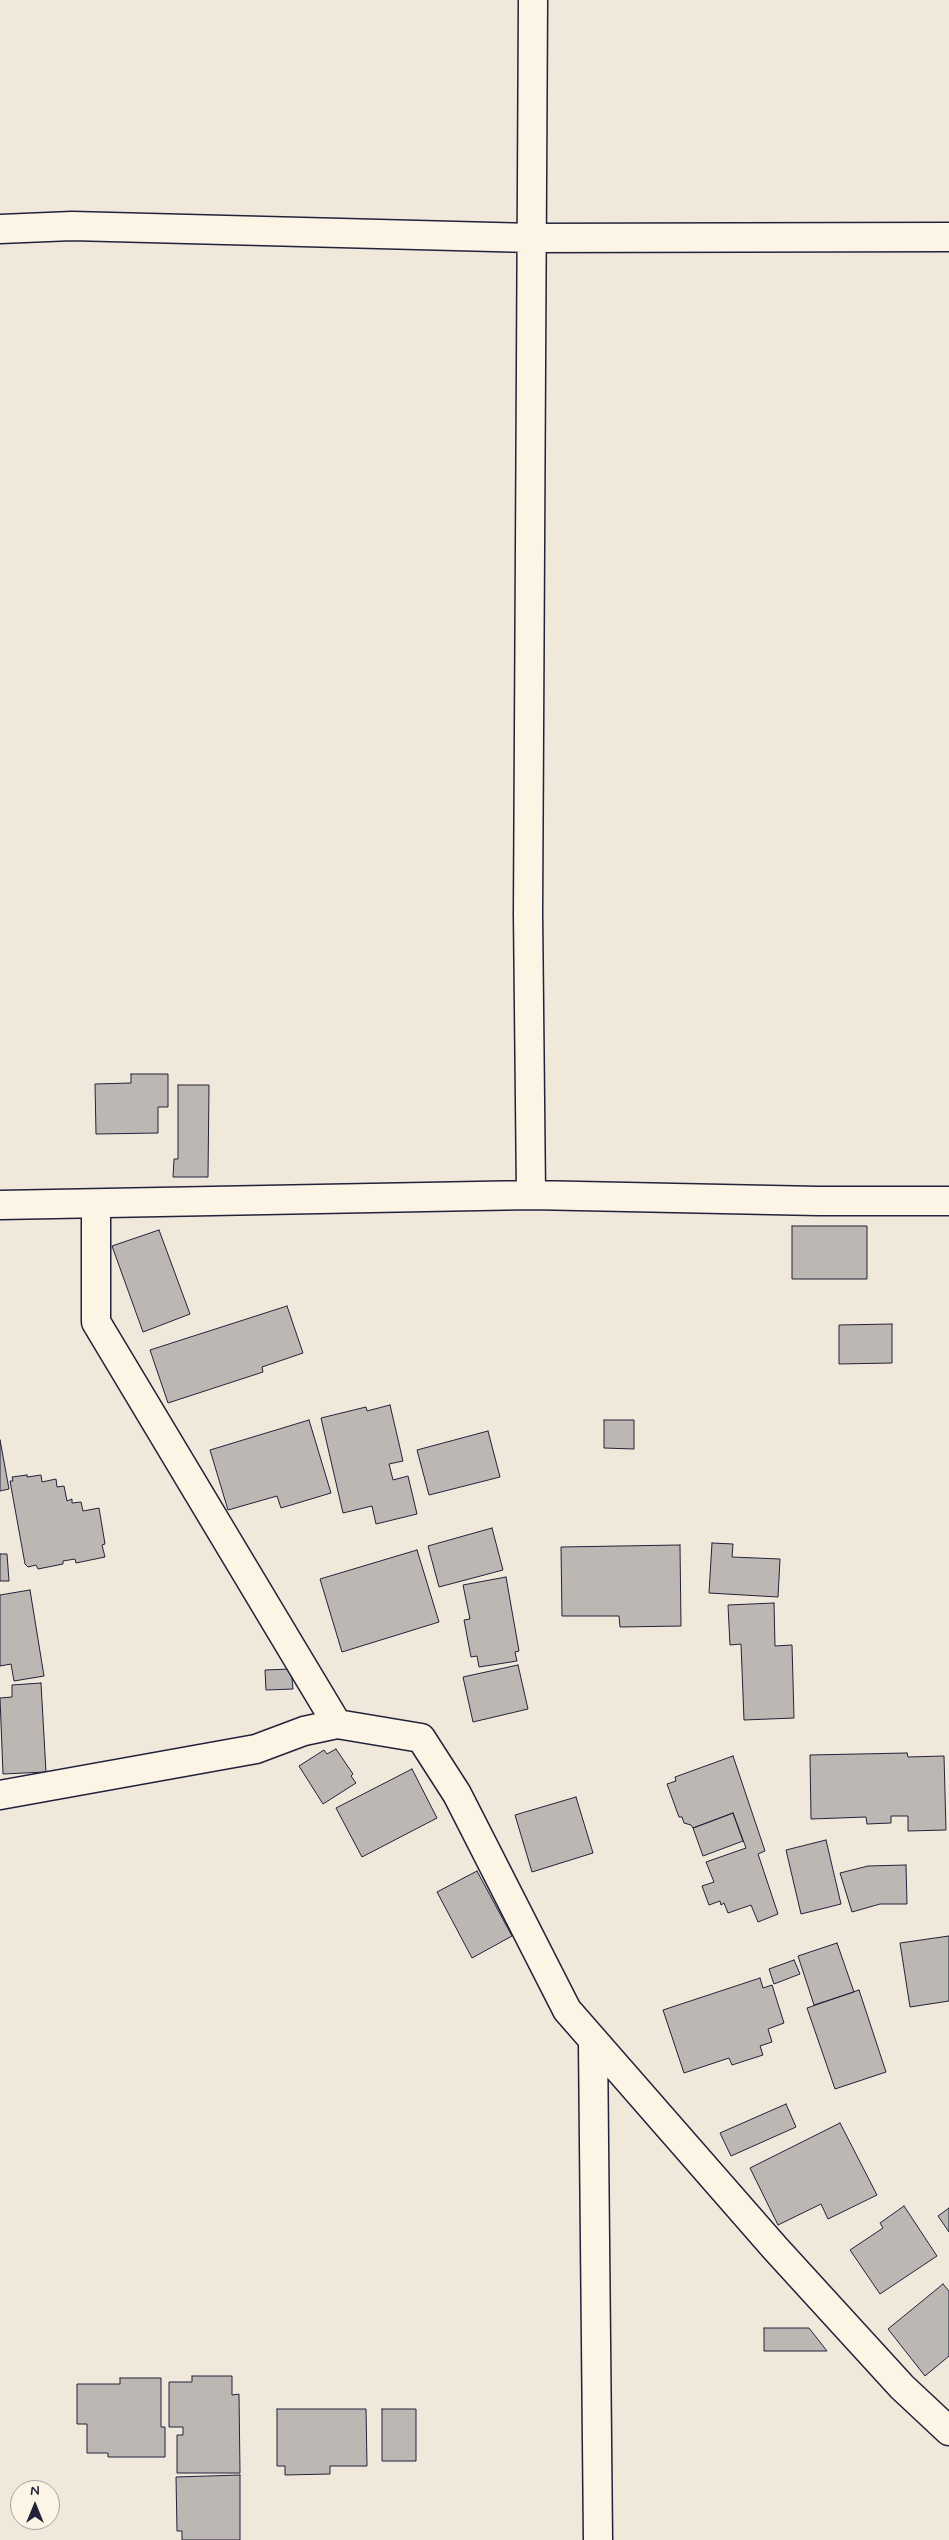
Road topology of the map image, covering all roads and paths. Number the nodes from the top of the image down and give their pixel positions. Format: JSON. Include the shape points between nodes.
{"nodes":[{"id":1,"x":533,"y":0,"type":"edge"},
{"id":2,"x":0,"y":229,"type":"edge"},
{"id":3,"x":949,"y":236,"type":"edge"},
{"id":4,"x":532,"y":238,"type":"junction"},
{"id":5,"x":531,"y":1195,"type":"junction"},
{"id":6,"x":949,"y":1201,"type":"edge"},
{"id":7,"x":96,"y":1204,"type":"junction"},
{"id":8,"x":0,"y":1205,"type":"edge"},
{"id":9,"x":337,"y":1724,"type":"junction"},
{"id":10,"x":0,"y":1795,"type":"edge"},
{"id":11,"x":593,"y":2042,"type":"junction"},
{"id":12,"x":949,"y":2432,"type":"edge"},
{"id":13,"x":598,"y":2540,"type":"edge"}],
"edges":[{"from":1,"to":4,"type":"street"},
{"from":2,"to":4,"type":"street","via":[[72,226]]},
{"from":3,"to":4,"type":"street"},
{"from":4,"to":5,"type":"street","via":[[528,913]]},
{"from":5,"to":6,"type":"street","via":[[818,1202]]},
{"from":5,"to":7,"type":"street"},
{"from":7,"to":8,"type":"street"},
{"from":7,"to":9,"type":"street","via":[[96,1322]]},
{"from":9,"to":10,"type":"street","via":[[304,1731],[256,1749]]},
{"from":9,"to":11,"type":"street","via":[[421,1738],[458,1794],[567,2010]]},
{"from":11,"to":12,"type":"street","via":[[888,2373]]},
{"from":11,"to":13,"type":"street"}]}
